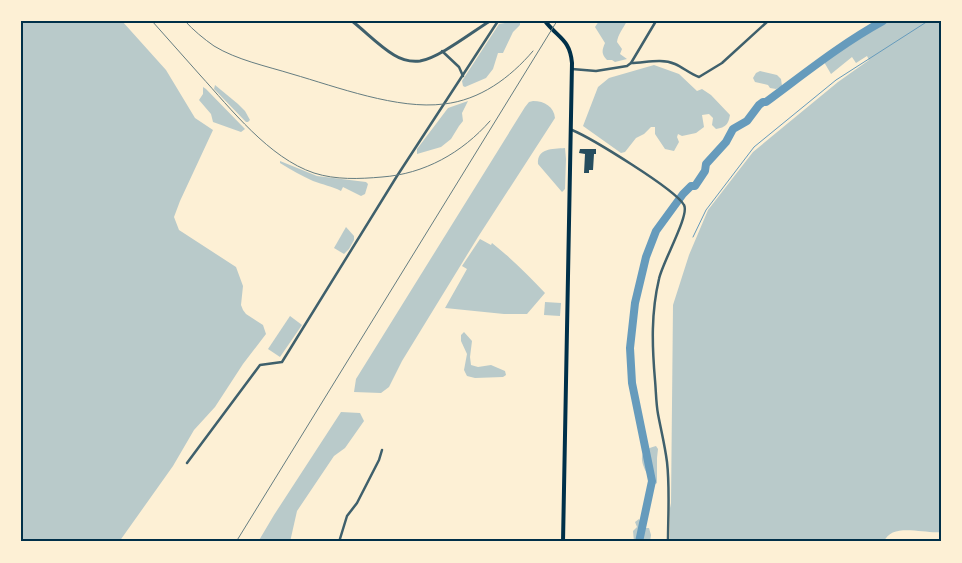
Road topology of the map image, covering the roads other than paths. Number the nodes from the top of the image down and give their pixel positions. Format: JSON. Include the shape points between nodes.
{"nodes":[{"id":1,"x":352,"y":21,"type":"edge"},
{"id":2,"x":490,"y":21,"type":"edge"},
{"id":3,"x":498,"y":21,"type":"edge"},
{"id":4,"x":545,"y":21,"type":"edge"},
{"id":5,"x":656,"y":21,"type":"edge"},
{"id":6,"x":768,"y":21,"type":"edge"},
{"id":7,"x":442,"y":51,"type":"junction"},
{"id":8,"x":631,"y":63,"type":"junction"},
{"id":9,"x":572,"y":69,"type":"junction"},
{"id":10,"x":463,"y":76,"type":"junction"},
{"id":11,"x":570,"y":129,"type":"junction"},
{"id":12,"x":382,"y":450,"type":"dead end"},
{"id":13,"x":187,"y":463,"type":"dead end"},
{"id":14,"x":339,"y":542,"type":"edge"},
{"id":15,"x":563,"y":542,"type":"edge"},
{"id":16,"x":668,"y":542,"type":"edge"}],
"edges":[{"from":1,"to":7,"type":"street","via":[[394,55],[409,61],[425,60]]},
{"from":2,"to":7,"type":"street"},
{"from":3,"to":10,"type":"street"},
{"from":4,"to":9,"type":"main road","via":[[568,46]]},
{"from":5,"to":8,"type":"street"},
{"from":6,"to":8,"type":"street","via":[[722,63],[699,77],[674,64],[655,61]]},
{"from":7,"to":10,"type":"street","via":[[459,67]]},
{"from":8,"to":9,"type":"street","via":[[596,71]]},
{"from":9,"to":11,"type":"main road"},
{"from":10,"to":13,"type":"street","via":[[282,362],[260,365]]},
{"from":11,"to":15,"type":"main road"},
{"from":11,"to":16,"type":"street","via":[[614,153],[668,190],[686,210],[684,222],[659,276],[652,324],[658,412],[667,465]]},
{"from":12,"to":14,"type":"street","via":[[357,503],[346,516]]}]}
